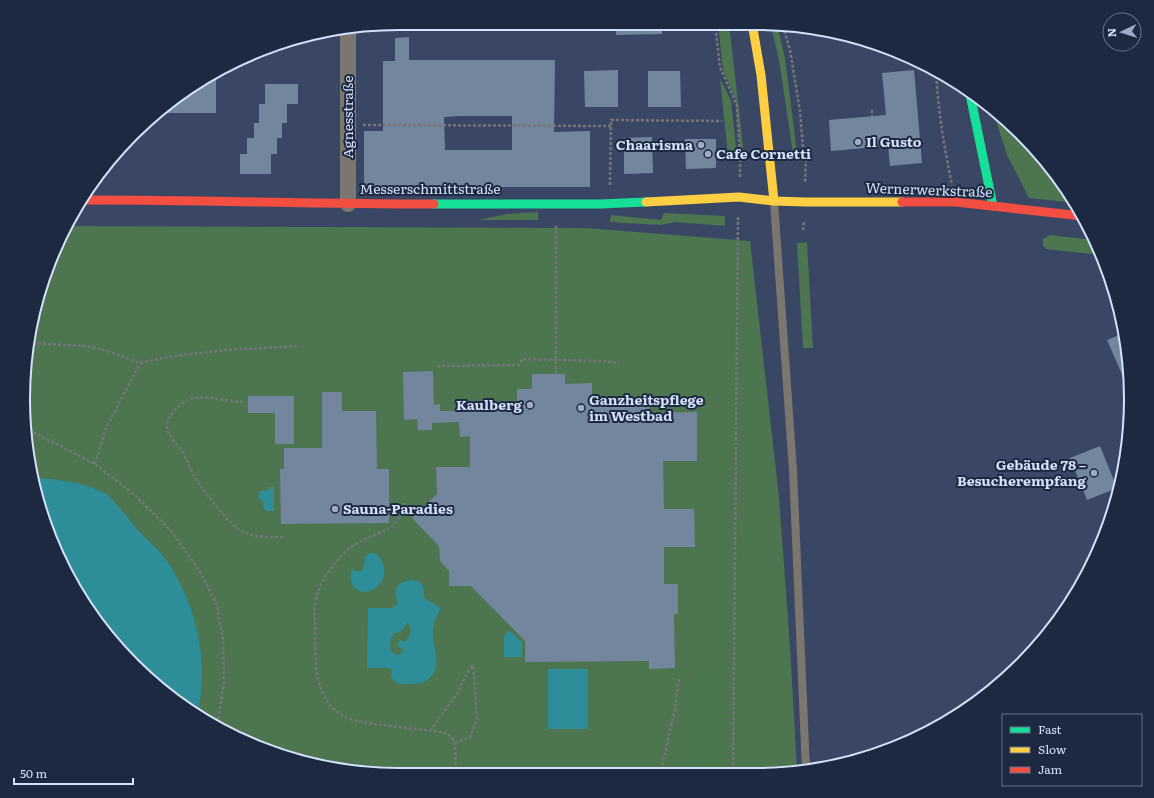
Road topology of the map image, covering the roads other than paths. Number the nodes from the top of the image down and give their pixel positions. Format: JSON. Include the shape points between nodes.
{"nodes":[{"id":1,"x":753,"y":30,"type":"edge"},
{"id":2,"x":348,"y":33,"type":"edge"},
{"id":3,"x":971,"y":100,"type":"edge"},
{"id":4,"x":88,"y":200,"type":"edge"},
{"id":5,"x":774,"y":201,"type":"junction"},
{"id":6,"x":348,"y":204,"type":"junction"},
{"id":7,"x":992,"y":206,"type":"junction"},
{"id":8,"x":1075,"y":215,"type":"edge"},
{"id":9,"x":806,"y":765,"type":"edge"}],
"edges":[{"from":1,"to":5,"type":"street","via":[[761,75]]},
{"from":2,"to":6,"type":"street","name":"Agnesstraße"},
{"from":3,"to":7,"type":"street"},
{"from":4,"to":6,"type":"street","name":"Messerschmittstraße"},
{"from":5,"to":6,"type":"street","name":"Messerschmittstraße","via":[[739,197],[610,203]]},
{"from":5,"to":7,"type":"street","name":"Wernerwerkstraße","via":[[956,202]]},
{"from":5,"to":9,"type":"lane","via":[[793,470]]},
{"from":7,"to":8,"type":"street","name":"Wernerwerkstraße"}]}
